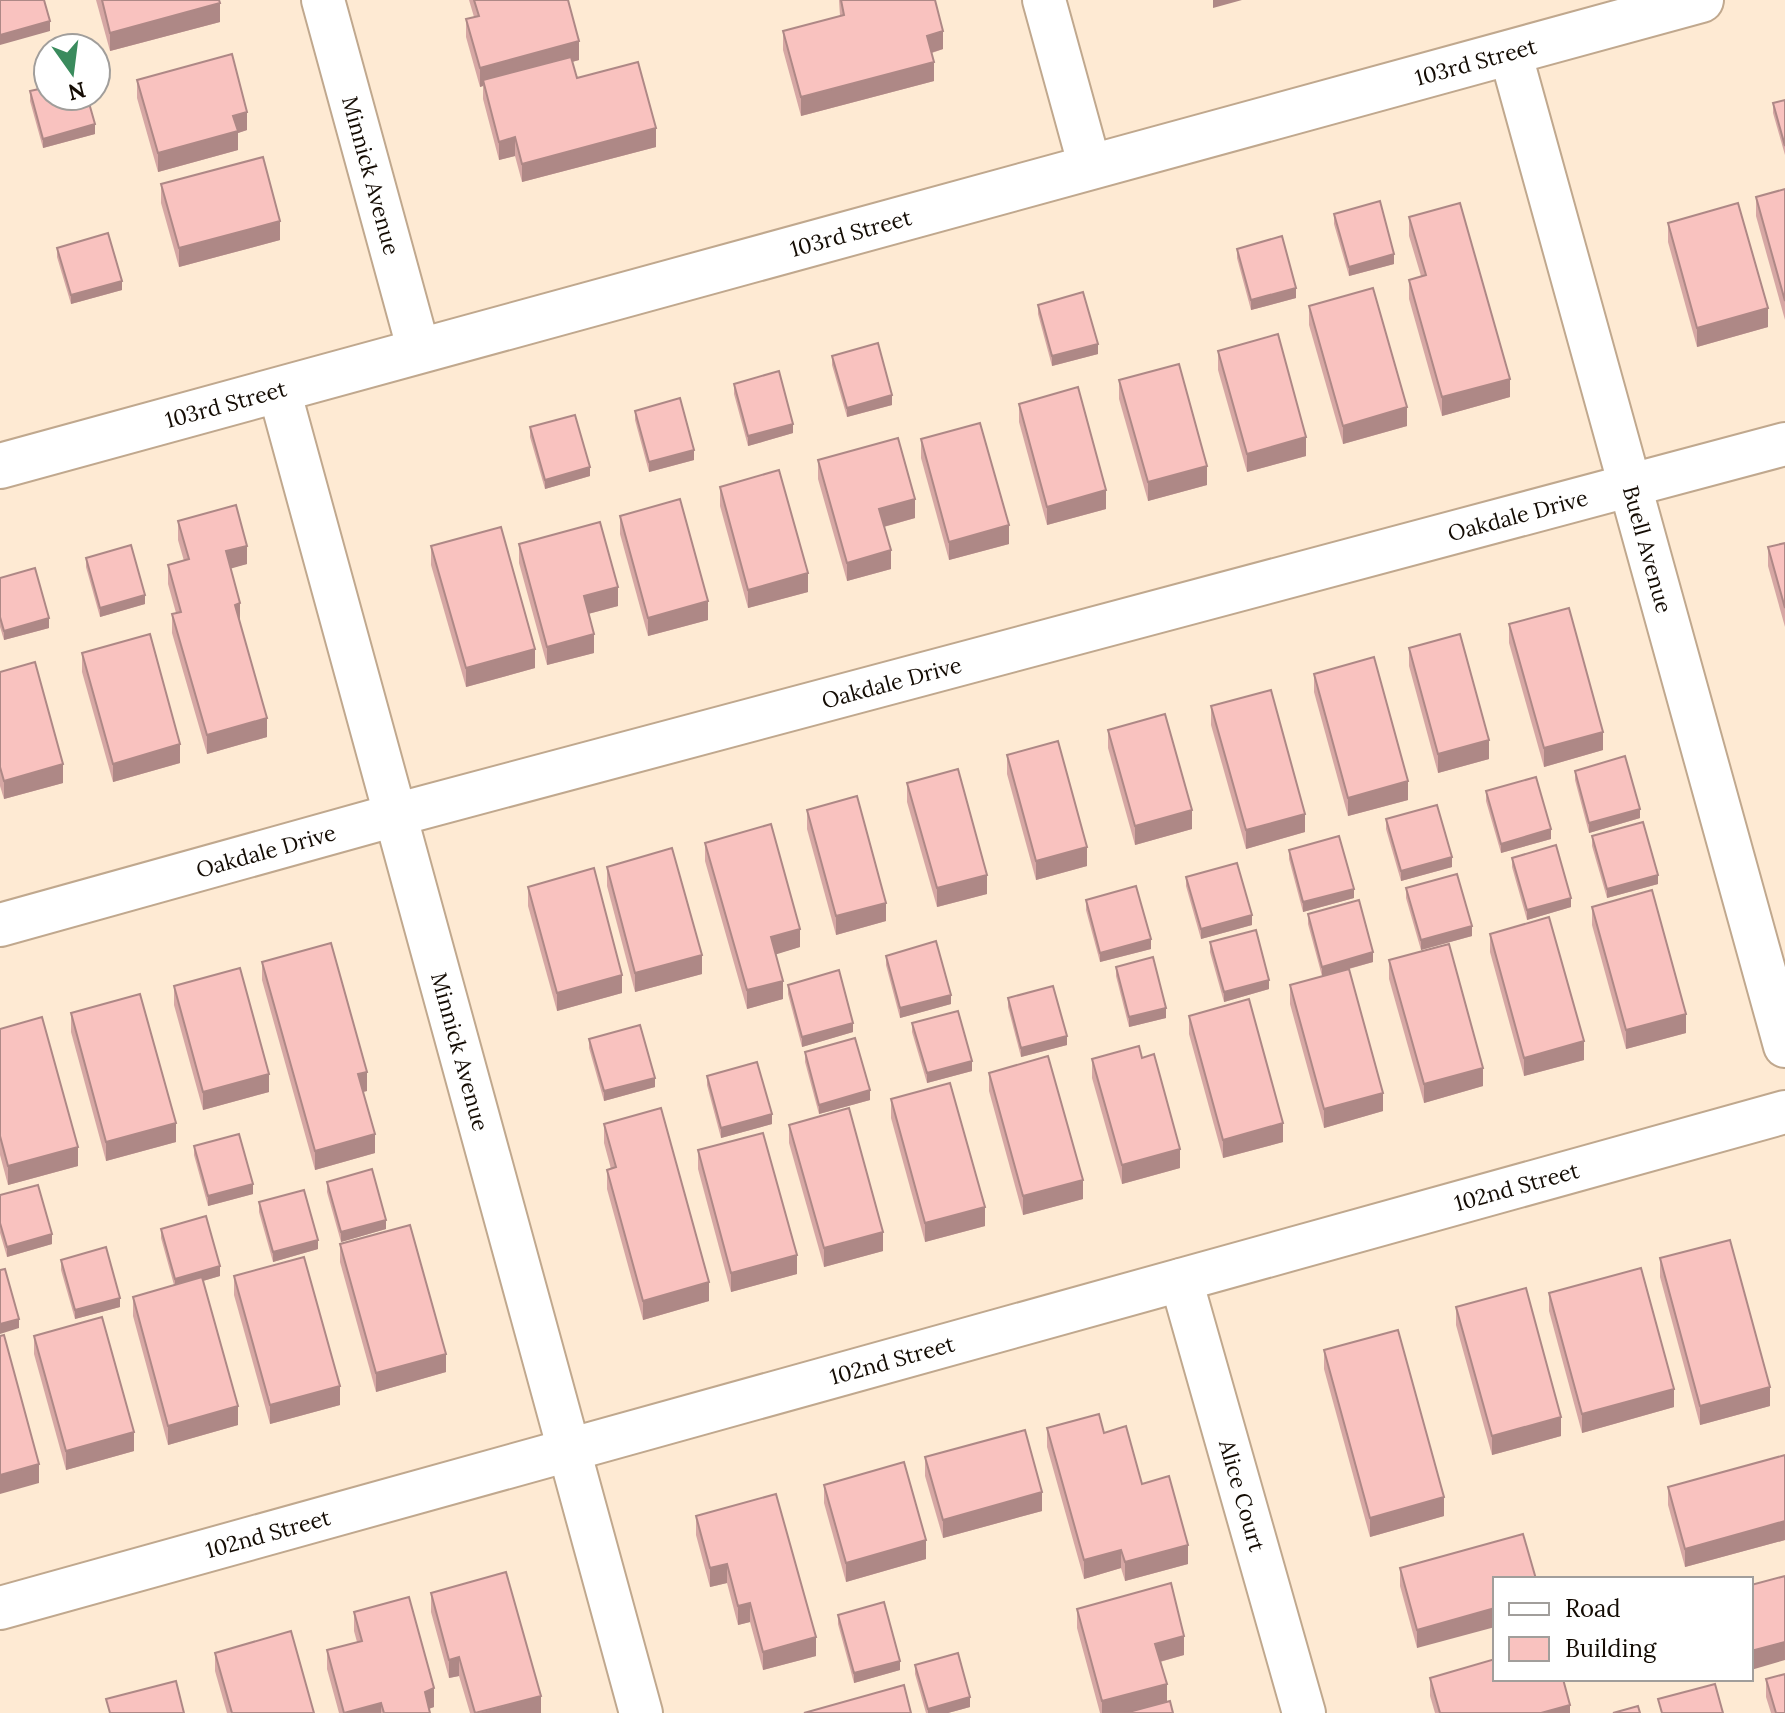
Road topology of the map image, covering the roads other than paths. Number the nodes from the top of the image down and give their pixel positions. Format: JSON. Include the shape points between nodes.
{"nodes":[{"id":1,"x":323,"y":0,"type":"edge"},
{"id":2,"x":1044,"y":0,"type":"edge"},
{"id":3,"x":1701,"y":0,"type":"edge"},
{"id":4,"x":1510,"y":52,"type":"junction"},
{"id":5,"x":1090,"y":167,"type":"junction"},
{"id":6,"x":419,"y":351,"type":"junction"},
{"id":7,"x":279,"y":390,"type":"junction"},
{"id":8,"x":1785,"y":444,"type":"edge"},
{"id":9,"x":0,"y":466,"type":"edge"},
{"id":10,"x":1631,"y":486,"type":"junction"},
{"id":11,"x":395,"y":815,"type":"junction"},
{"id":12,"x":0,"y":925,"type":"edge"},
{"id":13,"x":1785,"y":1046,"type":"edge"},
{"id":14,"x":1785,"y":1112,"type":"edge"},
{"id":15,"x":1181,"y":1280,"type":"junction"},
{"id":16,"x":569,"y":1450,"type":"junction"},
{"id":17,"x":0,"y":1608,"type":"edge"},
{"id":18,"x":641,"y":1713,"type":"edge"},
{"id":19,"x":1304,"y":1713,"type":"edge"}],
"edges":[{"from":1,"to":6,"type":"street","name":"Minnick Avenue"},
{"from":2,"to":5,"type":"street"},
{"from":3,"to":4,"type":"main road","name":"103rd Street"},
{"from":4,"to":5,"type":"main road","name":"103rd Street"},
{"from":4,"to":10,"type":"street","name":"Buell Avenue"},
{"from":5,"to":6,"type":"main road","name":"103rd Street"},
{"from":6,"to":7,"type":"main road","name":"103rd Street"},
{"from":7,"to":9,"type":"main road","name":"103rd Street"},
{"from":7,"to":11,"type":"street","name":"Minnick Avenue"},
{"from":8,"to":10,"type":"street","name":"Oakdale Drive"},
{"from":10,"to":11,"type":"street","name":"Oakdale Drive"},
{"from":10,"to":13,"type":"street","name":"Buell Avenue"},
{"from":11,"to":12,"type":"street","name":"Oakdale Drive"},
{"from":11,"to":16,"type":"street","name":"Minnick Avenue"},
{"from":14,"to":15,"type":"street","name":"102nd Street"},
{"from":15,"to":16,"type":"street","name":"102nd Street"},
{"from":15,"to":19,"type":"street","name":"Alice Court"},
{"from":16,"to":17,"type":"street","name":"102nd Street"},
{"from":16,"to":18,"type":"street","name":"Minnick Avenue"}]}
